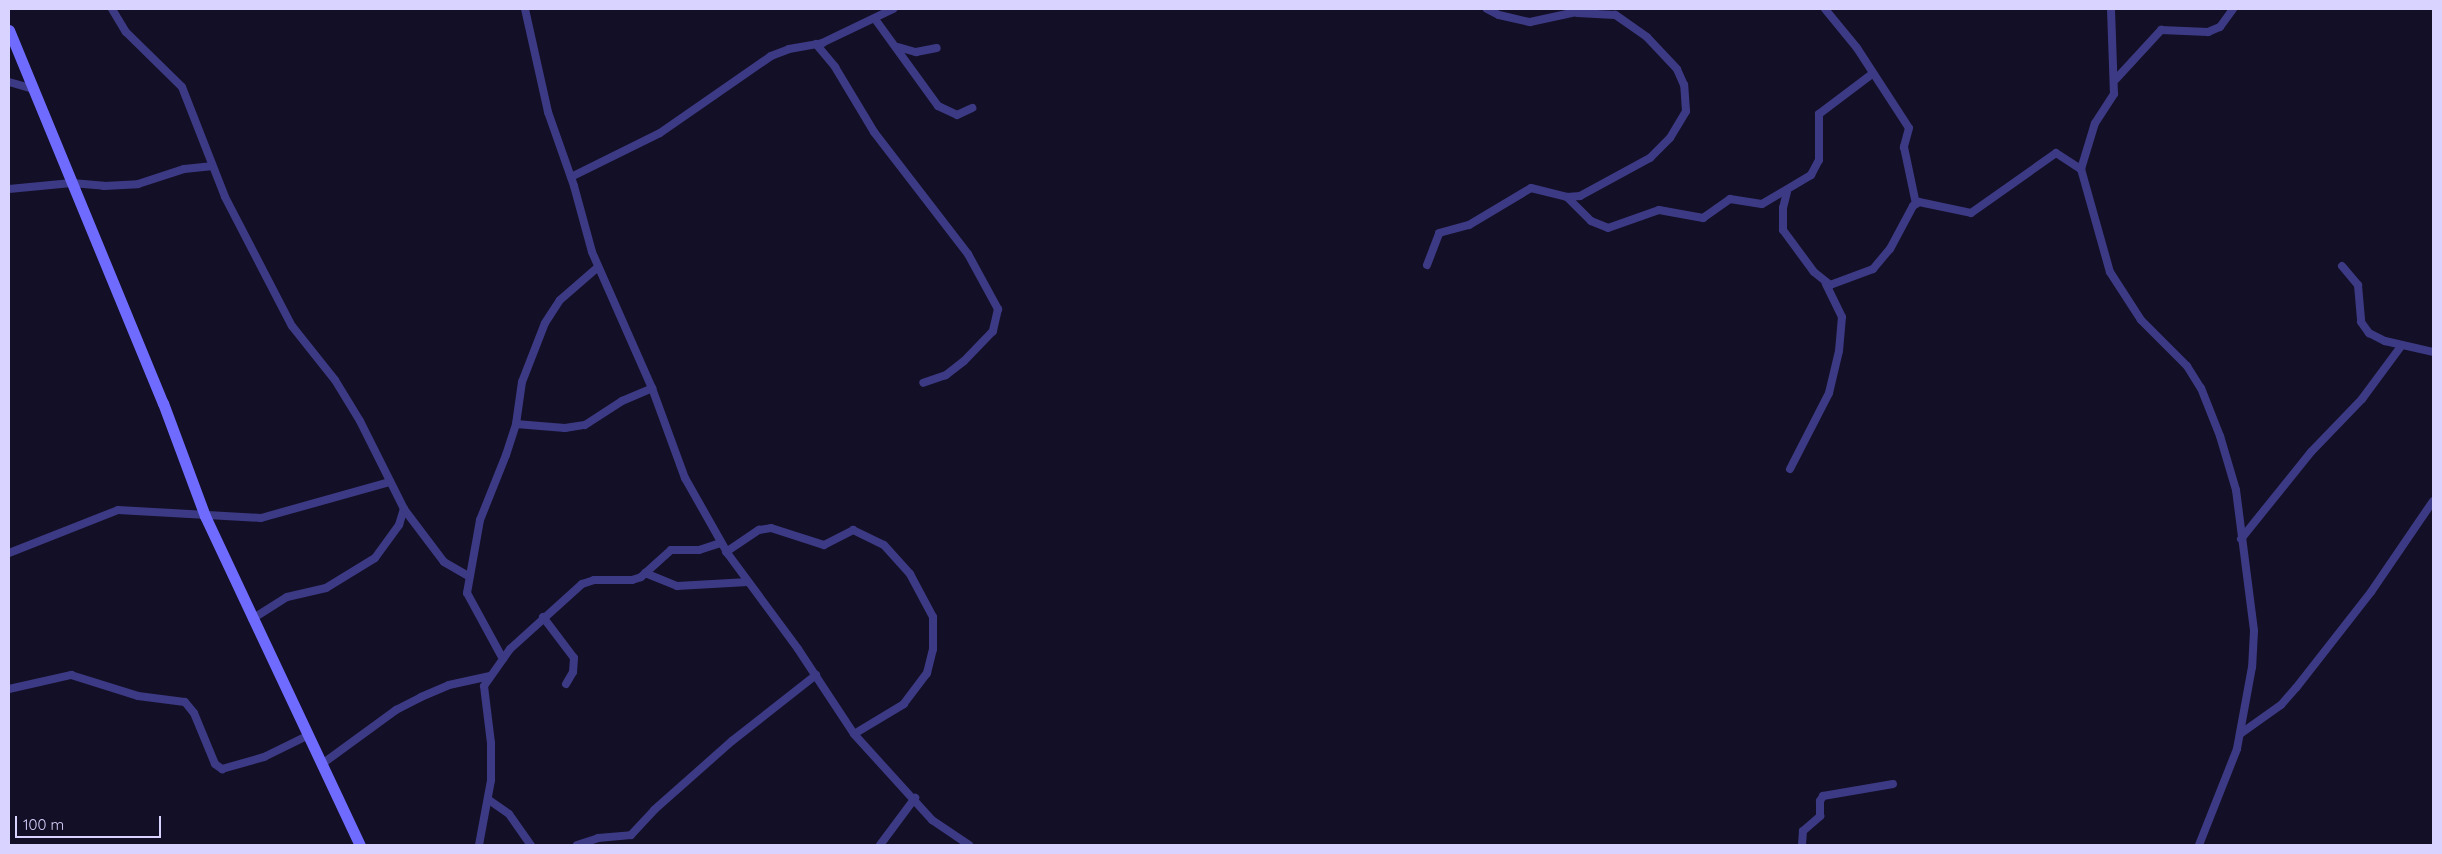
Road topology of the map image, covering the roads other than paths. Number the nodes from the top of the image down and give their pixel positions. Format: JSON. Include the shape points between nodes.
{"nodes":[{"id":1,"x":112,"y":9,"type":"edge"},
{"id":2,"x":525,"y":9,"type":"edge"},
{"id":3,"x":893,"y":9,"type":"edge"},
{"id":4,"x":1487,"y":9,"type":"edge"},
{"id":5,"x":1586,"y":9,"type":"edge"},
{"id":6,"x":1825,"y":9,"type":"edge"},
{"id":7,"x":2111,"y":9,"type":"edge"},
{"id":8,"x":2233,"y":9,"type":"edge"},
{"id":9,"x":1577,"y":12,"type":"junction"},
{"id":10,"x":875,"y":19,"type":"junction"},
{"id":11,"x":9,"y":30,"type":"edge"},
{"id":12,"x":816,"y":44,"type":"junction"},
{"id":13,"x":898,"y":47,"type":"junction"},
{"id":14,"x":938,"y":48,"type":"dead end"},
{"id":15,"x":1872,"y":74,"type":"junction"},
{"id":16,"x":2116,"y":79,"type":"junction"},
{"id":17,"x":9,"y":82,"type":"edge"},
{"id":18,"x":34,"y":89,"type":"junction"},
{"id":19,"x":972,"y":108,"type":"dead end"},
{"id":20,"x":212,"y":166,"type":"junction"},
{"id":21,"x":2081,"y":169,"type":"junction"},
{"id":22,"x":571,"y":177,"type":"junction"},
{"id":23,"x":72,"y":183,"type":"junction"},
{"id":24,"x":9,"y":189,"type":"edge"},
{"id":25,"x":1787,"y":192,"type":"junction"},
{"id":26,"x":1567,"y":198,"type":"junction"},
{"id":27,"x":1916,"y":204,"type":"junction"},
{"id":28,"x":1427,"y":264,"type":"dead end"},
{"id":29,"x":2342,"y":266,"type":"dead end"},
{"id":30,"x":598,"y":267,"type":"junction"},
{"id":31,"x":1826,"y":284,"type":"junction"},
{"id":32,"x":2402,"y":345,"type":"junction"},
{"id":33,"x":2433,"y":352,"type":"edge"},
{"id":34,"x":923,"y":383,"type":"dead end"},
{"id":35,"x":652,"y":388,"type":"junction"},
{"id":36,"x":516,"y":424,"type":"junction"},
{"id":37,"x":1790,"y":469,"type":"dead end"},
{"id":38,"x":390,"y":482,"type":"junction"},
{"id":39,"x":2433,"y":501,"type":"edge"},
{"id":40,"x":404,"y":509,"type":"junction"},
{"id":41,"x":205,"y":516,"type":"junction"},
{"id":42,"x":2241,"y":539,"type":"junction"},
{"id":43,"x":722,"y":543,"type":"junction"},
{"id":44,"x":726,"y":552,"type":"junction"},
{"id":45,"x":9,"y":553,"type":"edge"},
{"id":46,"x":645,"y":573,"type":"junction"},
{"id":47,"x":468,"y":576,"type":"junction"},
{"id":48,"x":748,"y":582,"type":"junction"},
{"id":49,"x":543,"y":617,"type":"junction"},
{"id":50,"x":252,"y":619,"type":"junction"},
{"id":51,"x":503,"y":659,"type":"junction"},
{"id":52,"x":816,"y":675,"type":"junction"},
{"id":53,"x":490,"y":676,"type":"junction"},
{"id":54,"x":566,"y":684,"type":"dead end"},
{"id":55,"x":9,"y":689,"type":"edge"},
{"id":56,"x":854,"y":734,"type":"junction"},
{"id":57,"x":2240,"y":734,"type":"junction"},
{"id":58,"x":309,"y":735,"type":"junction"},
{"id":59,"x":322,"y":764,"type":"junction"},
{"id":60,"x":1893,"y":784,"type":"dead end"},
{"id":61,"x":915,"y":798,"type":"junction"},
{"id":62,"x":489,"y":800,"type":"junction"},
{"id":63,"x":360,"y":845,"type":"edge"},
{"id":64,"x":478,"y":845,"type":"edge"},
{"id":65,"x":531,"y":845,"type":"edge"},
{"id":66,"x":578,"y":845,"type":"edge"},
{"id":67,"x":880,"y":845,"type":"edge"},
{"id":68,"x":969,"y":845,"type":"edge"},
{"id":69,"x":1802,"y":845,"type":"edge"},
{"id":70,"x":2199,"y":845,"type":"edge"}],
"edges":[{"from":1,"to":20,"type":"street","via":[[126,32],[182,87]]},
{"from":2,"to":22,"type":"street","via":[[548,112]]},
{"from":3,"to":10,"type":"street"},
{"from":4,"to":9,"type":"street","via":[[1530,22]]},
{"from":5,"to":9,"type":"street"},
{"from":6,"to":15,"type":"street","via":[[1857,48]]},
{"from":7,"to":16,"type":"street"},
{"from":8,"to":16,"type":"street","via":[[2220,27],[2208,32],[2161,30]]},
{"from":9,"to":26,"type":"street","via":[[1615,15],[1647,37],[1677,68],[1688,107],[1670,138],[1650,158],[1595,189]]},
{"from":10,"to":12,"type":"street"},
{"from":10,"to":13,"type":"street"},
{"from":11,"to":18,"type":"street"},
{"from":12,"to":22,"type":"street","via":[[771,56],[660,133]]},
{"from":12,"to":34,"type":"street","via":[[835,67],[874,132],[968,254],[998,310],[993,331],[964,361],[946,375]]},
{"from":13,"to":14,"type":"street","via":[[916,52]]},
{"from":13,"to":19,"type":"street","via":[[922,88],[945,112],[957,115]]},
{"from":15,"to":25,"type":"street","via":[[1822,109],[1817,117],[1817,165],[1811,175]]},
{"from":15,"to":27,"type":"street","via":[[1909,128],[1904,147]]},
{"from":16,"to":21,"type":"street","via":[[2114,94],[2095,123]]},
{"from":17,"to":18,"type":"street"},
{"from":18,"to":23,"type":"street"},
{"from":20,"to":23,"type":"street","via":[[184,168],[138,184],[104,186]]},
{"from":20,"to":38,"type":"street","via":[[292,326],[345,396]]},
{"from":21,"to":27,"type":"street","via":[[2056,153],[1971,213],[1925,201]]},
{"from":21,"to":42,"type":"street","via":[[2110,272],[2141,320],[2187,366],[2201,388],[2229,463],[2236,490]]},
{"from":22,"to":30,"type":"street"},
{"from":23,"to":24,"type":"street"},
{"from":23,"to":41,"type":"street","via":[[163,404]]},
{"from":25,"to":26,"type":"street","via":[[1762,204],[1730,199],[1703,218],[1659,210],[1608,228],[1591,221]]},
{"from":25,"to":31,"type":"street","via":[[1783,230]]},
{"from":26,"to":28,"type":"street","via":[[1531,188],[1469,225],[1439,234]]},
{"from":27,"to":31,"type":"street","via":[[1890,249],[1873,268],[1836,285]]},
{"from":29,"to":32,"type":"street","via":[[2358,285],[2364,327],[2369,333]]},
{"from":30,"to":35,"type":"street"},
{"from":30,"to":36,"type":"street","via":[[560,300],[545,324],[522,382]]},
{"from":31,"to":37,"type":"street","via":[[1842,317],[1839,351],[1829,393]]},
{"from":32,"to":33,"type":"street"},
{"from":32,"to":42,"type":"street","via":[[2362,399],[2311,452]]},
{"from":35,"to":36,"type":"street","via":[[622,401],[585,425],[565,428]]},
{"from":35,"to":43,"type":"street","via":[[684,478]]},
{"from":36,"to":47,"type":"street","via":[[480,520]]},
{"from":38,"to":40,"type":"street"},
{"from":38,"to":41,"type":"street","via":[[261,518]]},
{"from":39,"to":57,"type":"street","via":[[2376,585],[2296,688],[2281,705]]},
{"from":40,"to":47,"type":"street","via":[[444,562]]},
{"from":40,"to":50,"type":"street","via":[[395,532],[375,558],[326,588],[287,597]]},
{"from":41,"to":45,"type":"street","via":[[118,510]]},
{"from":41,"to":50,"type":"street"},
{"from":42,"to":57,"type":"street","via":[[2254,631],[2252,667]]},
{"from":43,"to":44,"type":"street"},
{"from":43,"to":46,"type":"street","via":[[699,550],[671,550]]},
{"from":44,"to":48,"type":"street"},
{"from":44,"to":56,"type":"street","via":[[765,529],[824,545],[854,530],[884,545],[910,574],[933,617],[933,649],[926,673],[904,704]]},
{"from":46,"to":48,"type":"street","via":[[677,586]]},
{"from":46,"to":49,"type":"street","via":[[632,580],[594,580],[582,584]]},
{"from":47,"to":51,"type":"street","via":[[467,592]]},
{"from":48,"to":52,"type":"street"},
{"from":49,"to":51,"type":"street"},
{"from":49,"to":54,"type":"street","via":[[574,658],[573,672]]},
{"from":50,"to":58,"type":"street"},
{"from":51,"to":53,"type":"street"},
{"from":52,"to":56,"type":"street"},
{"from":52,"to":66,"type":"street","via":[[732,742],[654,810],[631,835],[598,838]]},
{"from":53,"to":59,"type":"street","via":[[449,685],[396,710]]},
{"from":53,"to":62,"type":"street","via":[[483,694],[491,743]]},
{"from":55,"to":58,"type":"street","via":[[71,675],[138,696],[185,702],[194,713],[215,764],[222,769],[264,757]]},
{"from":56,"to":61,"type":"street"},
{"from":57,"to":70,"type":"street","via":[[2238,749]]},
{"from":58,"to":59,"type":"street"},
{"from":59,"to":63,"type":"street"},
{"from":60,"to":69,"type":"street","via":[[1823,796],[1820,816],[1803,831]]},
{"from":61,"to":67,"type":"street"},
{"from":61,"to":68,"type":"street","via":[[941,829]]},
{"from":62,"to":64,"type":"street"},
{"from":62,"to":65,"type":"street","via":[[509,814]]}]}
